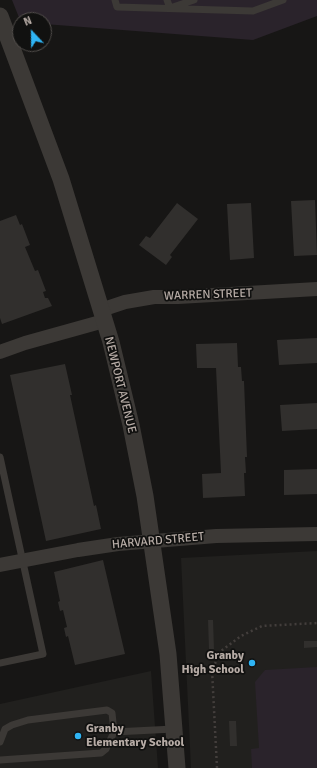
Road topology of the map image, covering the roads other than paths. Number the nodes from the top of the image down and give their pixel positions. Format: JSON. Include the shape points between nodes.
{"nodes":[{"id":1,"x":115,"y":0,"type":"edge"},
{"id":2,"x":166,"y":0,"type":"edge"},
{"id":3,"x":194,"y":0,"type":"edge"},
{"id":4,"x":284,"y":0,"type":"edge"},
{"id":5,"x":170,"y":8,"type":"junction"},
{"id":6,"x":0,"y":16,"type":"edge"},
{"id":7,"x":317,"y":289,"type":"edge"},
{"id":8,"x":103,"y":315,"type":"junction"},
{"id":9,"x":0,"y":352,"type":"edge"},
{"id":10,"x":0,"y":457,"type":"edge"},
{"id":11,"x":317,"y":534,"type":"edge"},
{"id":12,"x":153,"y":541,"type":"junction"},
{"id":13,"x":22,"y":560,"type":"junction"},
{"id":14,"x":0,"y":565,"type":"edge"},
{"id":15,"x":0,"y":663,"type":"edge"},
{"id":16,"x":174,"y":729,"type":"junction"},
{"id":17,"x":114,"y":732,"type":"junction"},
{"id":18,"x":0,"y":742,"type":"edge"},
{"id":19,"x":0,"y":760,"type":"edge"},
{"id":20,"x":177,"y":768,"type":"edge"}],
"edges":[{"from":1,"to":5,"type":"lane","via":[[117,7]]},
{"from":2,"to":5,"type":"lane"},
{"from":3,"to":5,"type":"lane"},
{"from":4,"to":5,"type":"lane","via":[[253,11]]},
{"from":6,"to":8,"type":"street","name":"NEWPORT AVENUE","via":[[61,179]]},
{"from":7,"to":8,"type":"street","name":"WARREN STREET","via":[[154,297],[125,302]]},
{"from":8,"to":9,"type":"street","name":"WARREN STREET"},
{"from":8,"to":12,"type":"street","name":"NEWPORT AVENUE","via":[[131,424]]},
{"from":10,"to":13,"type":"lane"},
{"from":11,"to":12,"type":"street","name":"HARVARD STREET","via":[[216,536]]},
{"from":12,"to":13,"type":"street","name":"HARVARD STREET"},
{"from":12,"to":16,"type":"street","name":"NEWPORT AVENUE","via":[[168,654]]},
{"from":13,"to":14,"type":"street","name":"HARVARD STREET"},
{"from":13,"to":15,"type":"lane","via":[[43,654]]},
{"from":16,"to":17,"type":"lane"},
{"from":16,"to":20,"type":"street","name":"NEWPORT AVENUE"},
{"from":17,"to":18,"type":"lane","via":[[112,713],[107,710],[28,720],[5,729]]},
{"from":17,"to":19,"type":"lane","via":[[106,749],[101,753]]}]}
